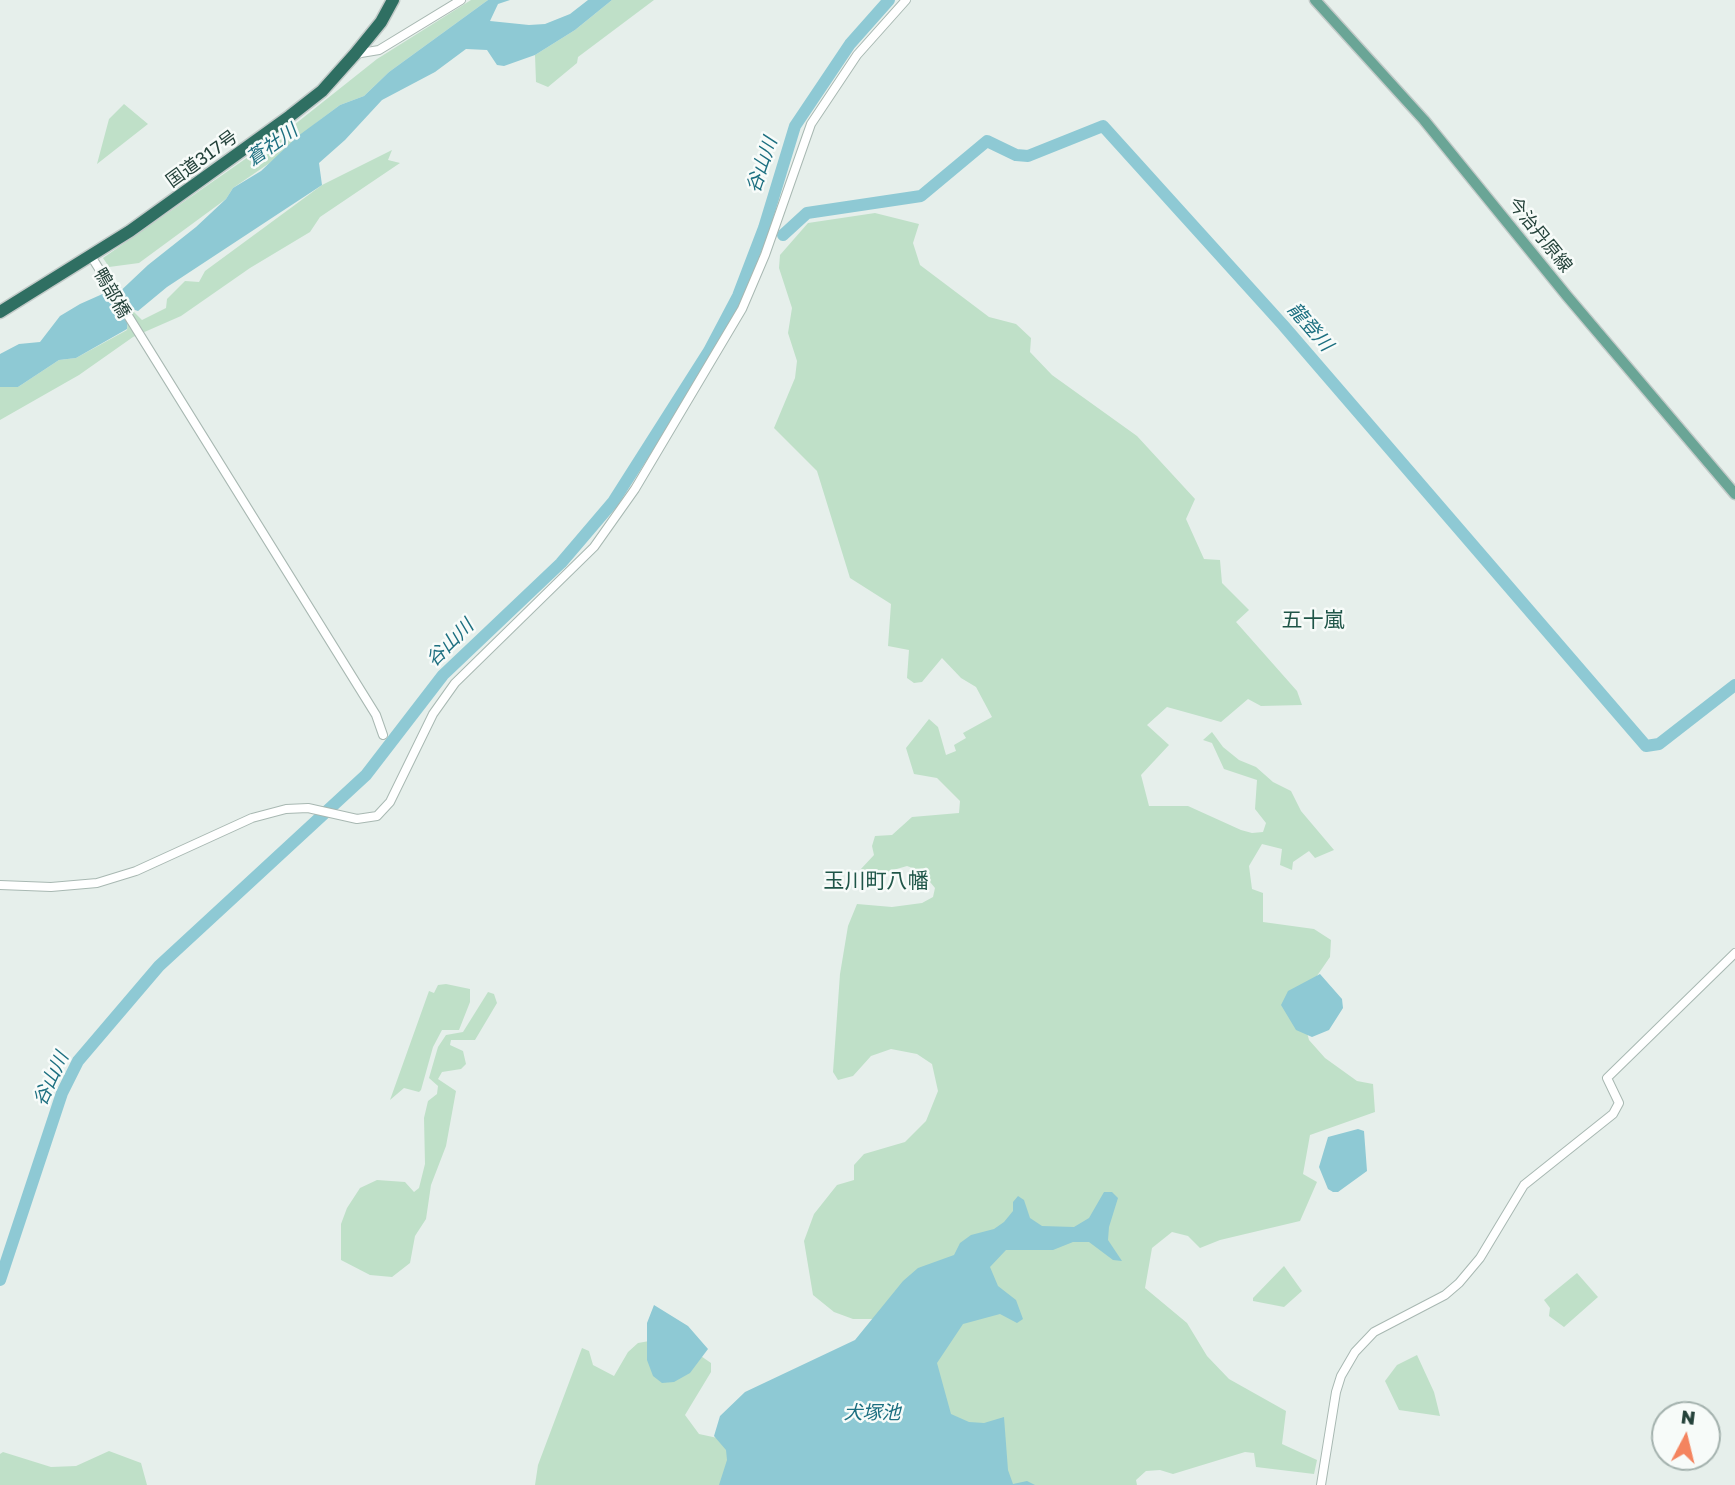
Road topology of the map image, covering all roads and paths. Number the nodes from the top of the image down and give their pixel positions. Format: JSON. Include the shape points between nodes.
{"nodes":[{"id":1,"x":393,"y":0,"type":"edge"},
{"id":2,"x":461,"y":0,"type":"edge"},
{"id":3,"x":906,"y":0,"type":"edge"},
{"id":4,"x":1315,"y":0,"type":"edge"},
{"id":5,"x":355,"y":54,"type":"junction"},
{"id":6,"x":92,"y":258,"type":"junction"},
{"id":7,"x":0,"y":312,"type":"edge"},
{"id":8,"x":1735,"y":494,"type":"edge"},
{"id":9,"x":383,"y":735,"type":"dead end"},
{"id":10,"x":0,"y":885,"type":"edge"},
{"id":11,"x":1735,"y":953,"type":"edge"},
{"id":12,"x":1321,"y":1485,"type":"edge"}],
"edges":[{"from":1,"to":5,"type":"highway","name":"国道317号"},
{"from":2,"to":5,"type":"street","via":[[379,50]]},
{"from":3,"to":10,"type":"street","via":[[857,55],[811,124],[742,309],[635,489],[594,547],[455,683],[433,714],[390,802],[377,816],[357,819],[308,808],[286,809],[253,818],[97,883]]},
{"from":4,"to":8,"type":"main road","name":"今治丹原線","via":[[1424,120]]},
{"from":5,"to":6,"type":"highway","name":"国道317号","via":[[322,91],[290,117]]},
{"from":6,"to":7,"type":"highway","name":"国道317号"},
{"from":6,"to":9,"type":"street","name":"鴨部橋","via":[[376,715]]},
{"from":11,"to":12,"type":"street","via":[[1607,1079],[1619,1103],[1613,1114],[1524,1185],[1480,1258],[1459,1283],[1374,1332],[1355,1352],[1336,1392]]}]}
